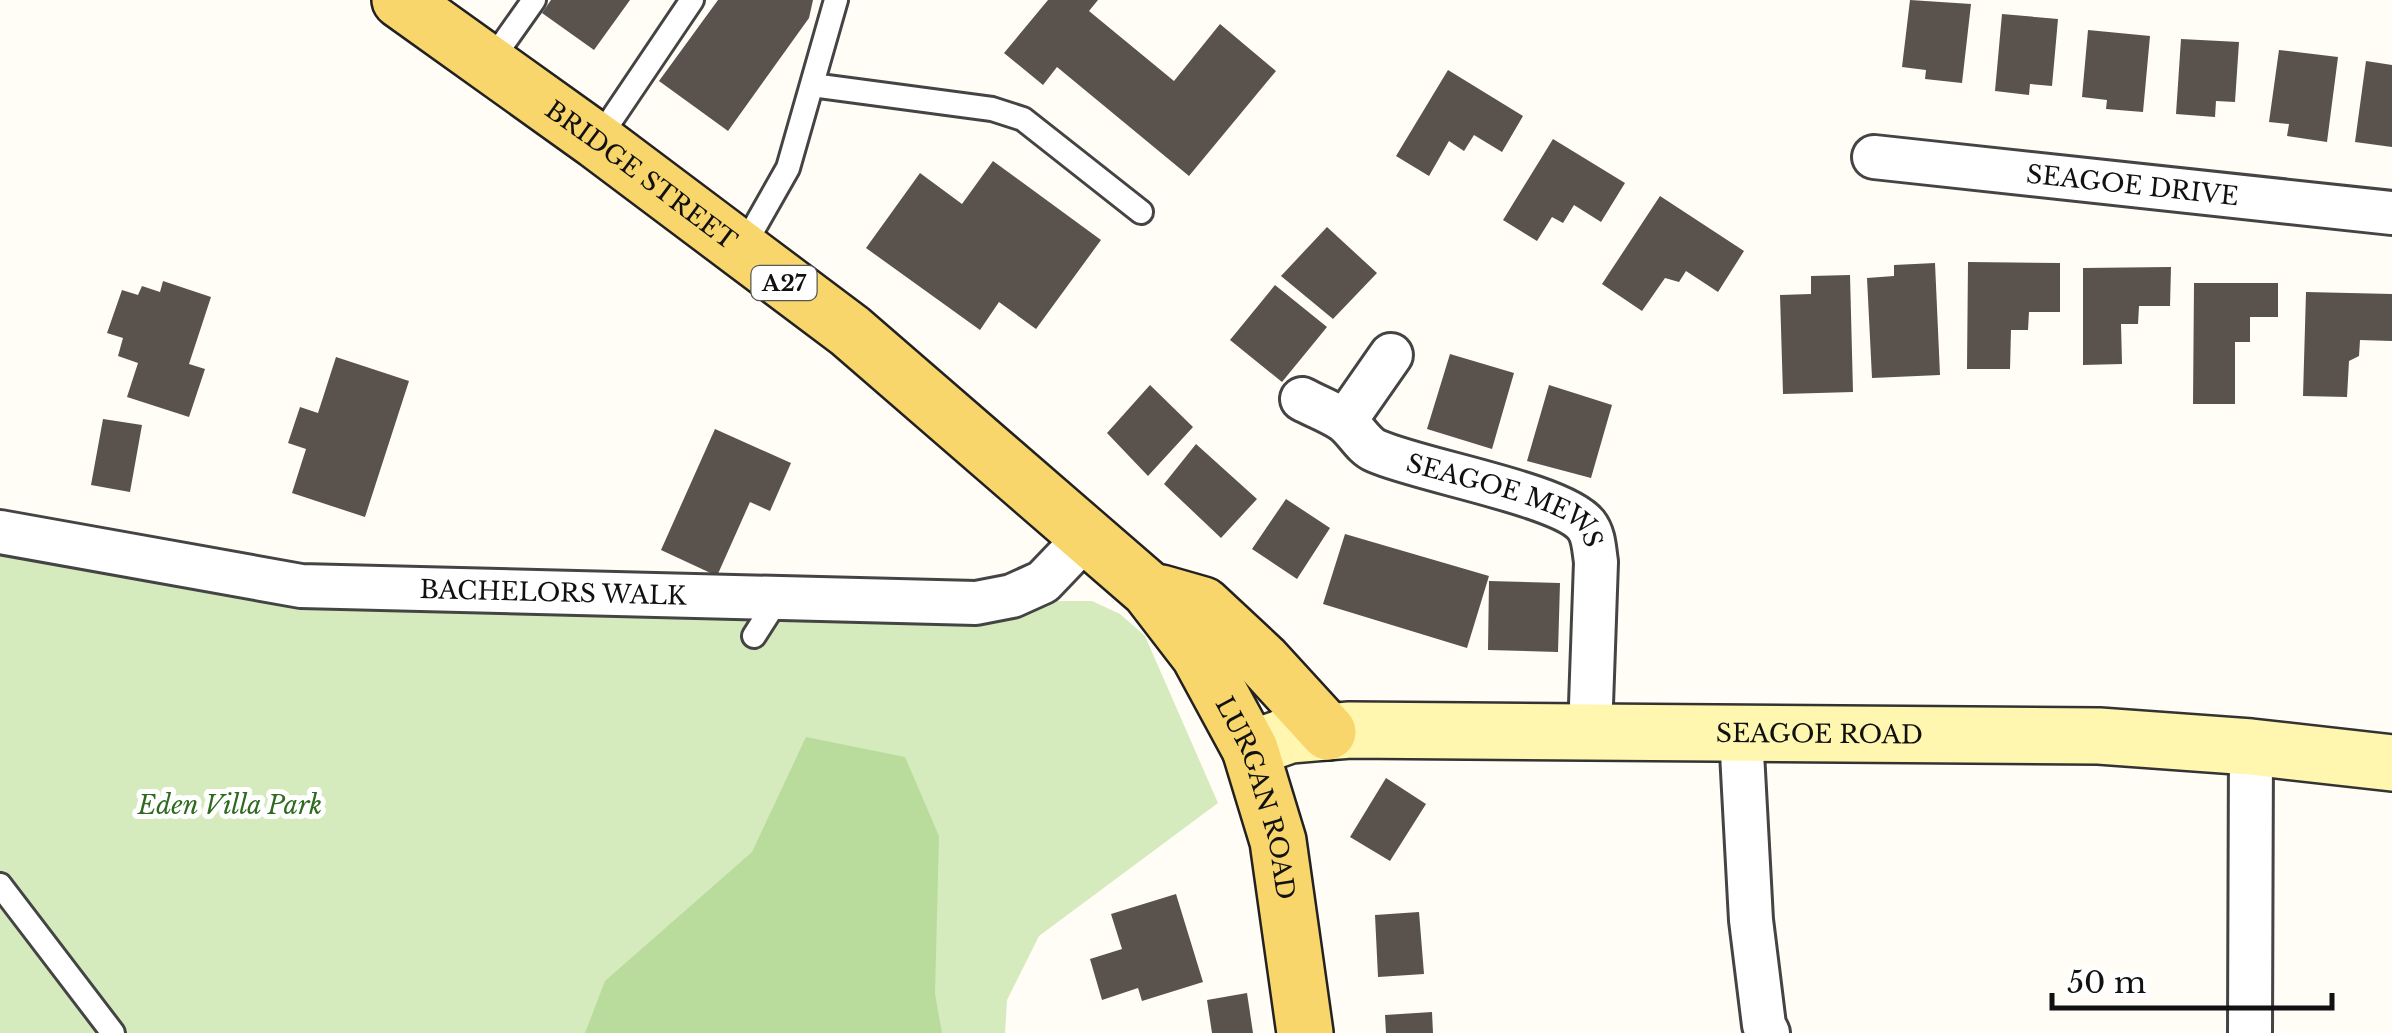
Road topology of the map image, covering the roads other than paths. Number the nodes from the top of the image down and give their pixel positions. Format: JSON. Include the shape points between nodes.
{"nodes":[{"id":1,"x":400,"y":0,"type":"edge"},
{"id":2,"x":534,"y":0,"type":"edge"},
{"id":3,"x":692,"y":0,"type":"edge"},
{"id":4,"x":836,"y":0,"type":"edge"},
{"id":5,"x":488,"y":65,"type":"junction"},
{"id":6,"x":812,"y":85,"type":"junction"},
{"id":7,"x":597,"y":141,"type":"junction"},
{"id":8,"x":1874,"y":157,"type":"dead end"},
{"id":9,"x":1142,"y":212,"type":"dead end"},
{"id":10,"x":2392,"y":213,"type":"edge"},
{"id":11,"x":741,"y":251,"type":"junction"},
{"id":12,"x":1391,"y":355,"type":"dead end"},
{"id":13,"x":1302,"y":399,"type":"dead end"},
{"id":14,"x":1345,"y":421,"type":"junction"},
{"id":15,"x":0,"y":532,"type":"edge"},
{"id":16,"x":1088,"y":535,"type":"junction"},
{"id":17,"x":1148,"y":590,"type":"junction"},
{"id":18,"x":779,"y":598,"type":"junction"},
{"id":19,"x":754,"y":636,"type":"dead end"},
{"id":20,"x":1328,"y":732,"type":"junction"},
{"id":21,"x":1590,"y":733,"type":"junction"},
{"id":22,"x":1741,"y":734,"type":"junction"},
{"id":23,"x":2251,"y":746,"type":"junction"},
{"id":24,"x":1250,"y":749,"type":"junction"},
{"id":25,"x":2392,"y":764,"type":"edge"},
{"id":26,"x":0,"y":885,"type":"edge"},
{"id":27,"x":113,"y":1033,"type":"edge"},
{"id":28,"x":1305,"y":1033,"type":"edge"},
{"id":29,"x":1768,"y":1033,"type":"edge"},
{"id":30,"x":2250,"y":1033,"type":"edge"}],
"edges":[{"from":1,"to":5,"type":"main road","name":"BRIDGE STREET","number":"A27"},
{"from":2,"to":5,"type":"lane"},
{"from":3,"to":7,"type":"lane"},
{"from":4,"to":6,"type":"lane"},
{"from":5,"to":7,"type":"main road","name":"BRIDGE STREET","number":"A27"},
{"from":6,"to":9,"type":"lane","via":[[1023,119]]},
{"from":6,"to":11,"type":"lane","via":[[788,168]]},
{"from":7,"to":11,"type":"main road","name":"BRIDGE STREET","number":"A27"},
{"from":8,"to":10,"type":"street","name":"SEAGOE DRIVE"},
{"from":11,"to":16,"type":"main road","name":"BRIDGE STREET","number":"A27","via":[[850,331]]},
{"from":12,"to":14,"type":"street"},
{"from":13,"to":14,"type":"street","name":"SEAGOE MEWS"},
{"from":14,"to":21,"type":"street","name":"SEAGOE MEWS","via":[[1370,449],[1548,503],[1587,527],[1596,562]]},
{"from":15,"to":18,"type":"street","name":"BACHELORS WALK","via":[[301,586]]},
{"from":16,"to":17,"type":"main road","name":"BRIDGE STREET","number":"A27"},
{"from":16,"to":18,"type":"street","name":"BACHELORS WALK","via":[[1043,582],[976,604]]},
{"from":17,"to":20,"type":"main road","via":[[1203,605]]},
{"from":17,"to":24,"type":"main road","name":"LURGAN ROAD","number":"A27","via":[[1199,656]]},
{"from":18,"to":19,"type":"lane"},
{"from":20,"to":21,"type":"main road","name":"SEAGOE ROAD"},
{"from":20,"to":24,"type":"main road","name":"SEAGOE ROAD","via":[[1290,735]]},
{"from":21,"to":22,"type":"main road","name":"SEAGOE ROAD"},
{"from":22,"to":23,"type":"main road","name":"SEAGOE ROAD","via":[[2099,736]]},
{"from":22,"to":29,"type":"street","via":[[1752,920]]},
{"from":23,"to":25,"type":"main road","name":"SEAGOE ROAD"},
{"from":23,"to":30,"type":"street"},
{"from":24,"to":28,"type":"main road","name":"LURGAN ROAD","number":"A27","via":[[1278,841]]},
{"from":26,"to":27,"type":"lane"}]}
